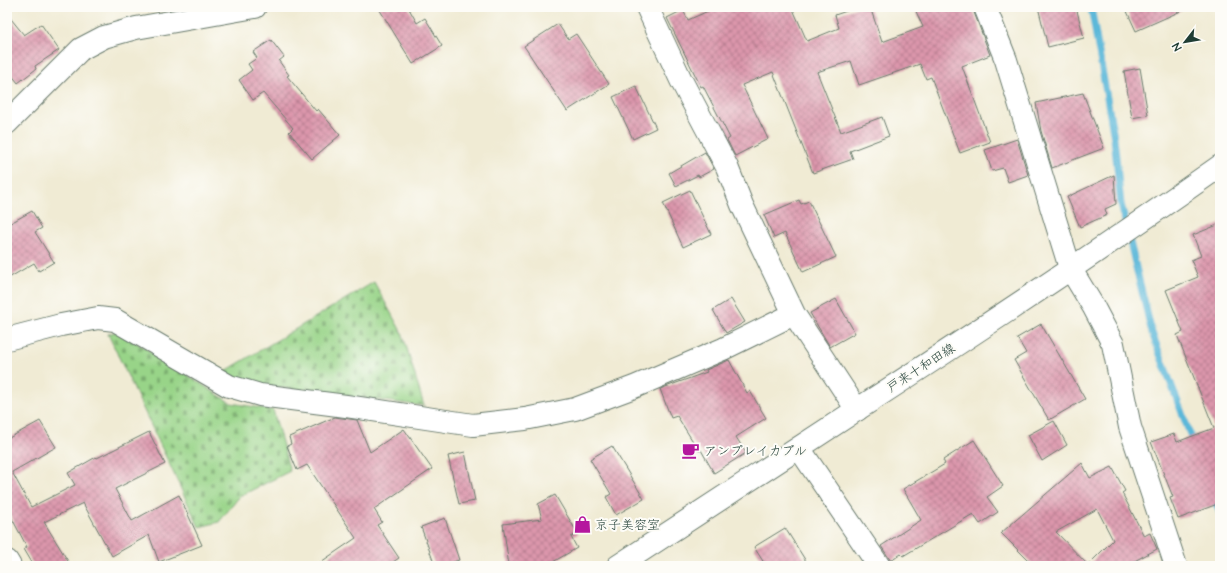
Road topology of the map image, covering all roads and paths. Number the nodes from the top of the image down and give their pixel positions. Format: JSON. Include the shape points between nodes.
{"nodes":[{"id":1,"x":256,"y":7,"type":"edge"},
{"id":2,"x":647,"y":7,"type":"edge"},
{"id":3,"x":985,"y":7,"type":"edge"},
{"id":4,"x":7,"y":123,"type":"edge"},
{"id":5,"x":1220,"y":166,"type":"edge"},
{"id":6,"x":1070,"y":268,"type":"junction"},
{"id":7,"x":794,"y":314,"type":"junction"},
{"id":8,"x":7,"y":339,"type":"edge"},
{"id":9,"x":856,"y":410,"type":"junction"},
{"id":10,"x":799,"y":448,"type":"junction"},
{"id":11,"x":7,"y":561,"type":"edge"},
{"id":12,"x":10,"y":566,"type":"edge"},
{"id":13,"x":618,"y":566,"type":"edge"},
{"id":14,"x":879,"y":566,"type":"edge"},
{"id":15,"x":1176,"y":566,"type":"edge"}],
"edges":[{"from":1,"to":4,"type":"street","via":[[136,28],[104,37],[81,49]]},
{"from":2,"to":7,"type":"street","via":[[681,80],[727,167],[742,205]]},
{"from":3,"to":6,"type":"street","via":[[1006,60]]},
{"from":5,"to":6,"type":"street","name":"戸来十和田線","via":[[1111,243]]},
{"from":6,"to":9,"type":"street","name":"戸来十和田線"},
{"from":6,"to":15,"type":"street","via":[[1113,344],[1130,427]]},
{"from":7,"to":8,"type":"street","via":[[716,352],[575,410],[473,425],[260,395],[229,386],[115,320],[98,318]]},
{"from":7,"to":9,"type":"street"},
{"from":9,"to":10,"type":"street","name":"戸来十和田線"},
{"from":10,"to":13,"type":"street","name":"戸来十和田線"},
{"from":10,"to":14,"type":"street"},
{"from":11,"to":12,"type":"street"}]}
